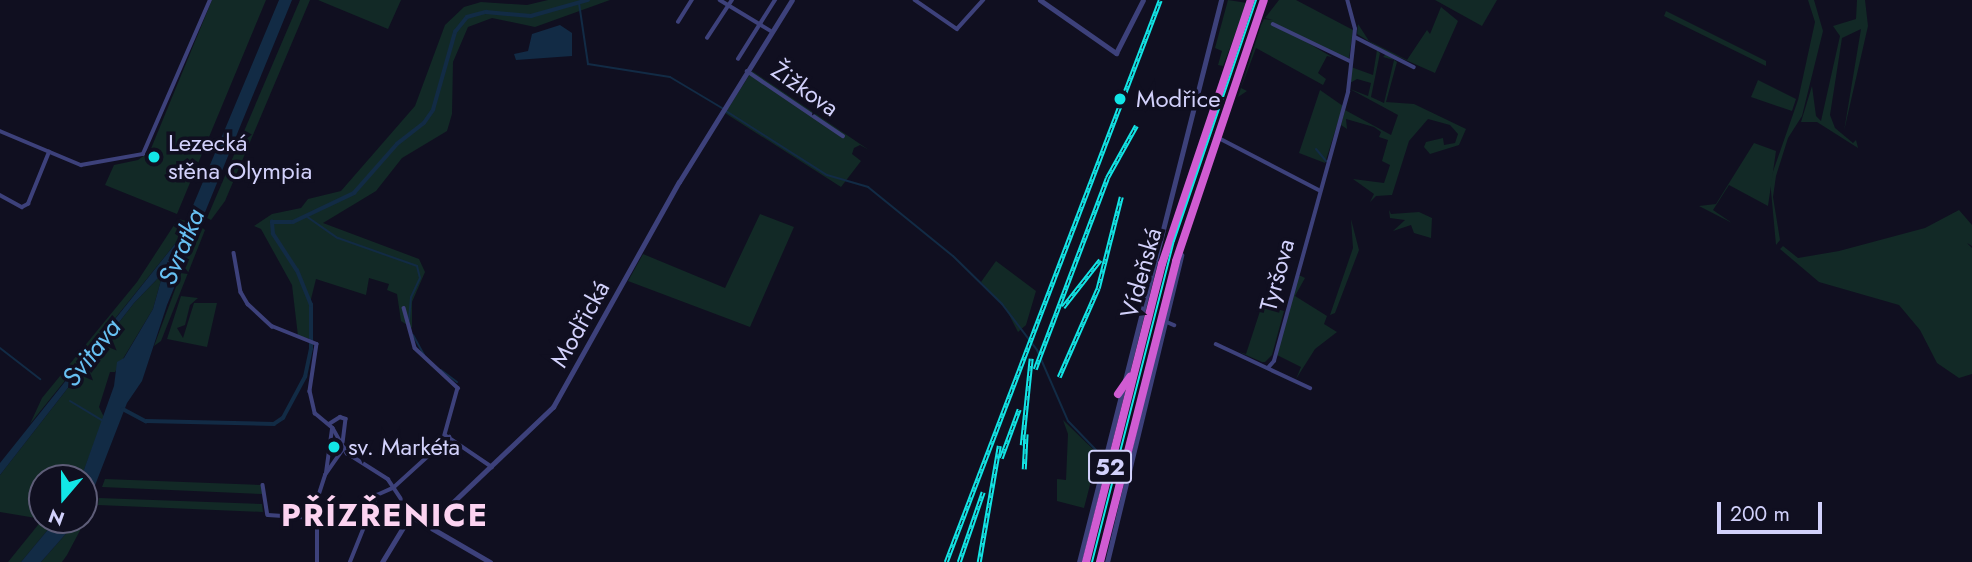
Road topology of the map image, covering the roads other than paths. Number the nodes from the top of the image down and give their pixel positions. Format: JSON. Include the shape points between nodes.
{"nodes":[{"id":1,"x":210,"y":0,"type":"edge"},
{"id":2,"x":692,"y":0,"type":"edge"},
{"id":3,"x":720,"y":0,"type":"edge"},
{"id":4,"x":732,"y":0,"type":"edge"},
{"id":5,"x":775,"y":0,"type":"edge"},
{"id":6,"x":792,"y":0,"type":"edge"},
{"id":7,"x":915,"y":0,"type":"edge"},
{"id":8,"x":983,"y":0,"type":"edge"},
{"id":9,"x":1040,"y":0,"type":"edge"},
{"id":10,"x":1143,"y":0,"type":"edge"},
{"id":11,"x":1221,"y":0,"type":"edge"},
{"id":12,"x":1251,"y":0,"type":"edge"},
{"id":13,"x":1264,"y":0,"type":"edge"},
{"id":14,"x":1347,"y":0,"type":"edge"},
{"id":15,"x":729,"y":5,"type":"junction"},
{"id":16,"x":678,"y":22,"type":"dead end"},
{"id":17,"x":760,"y":24,"type":"junction"},
{"id":18,"x":1273,"y":24,"type":"dead end"},
{"id":19,"x":771,"y":31,"type":"junction"},
{"id":20,"x":1355,"y":37,"type":"junction"},
{"id":21,"x":707,"y":38,"type":"dead end"},
{"id":22,"x":737,"y":59,"type":"dead end"},
{"id":23,"x":1350,"y":61,"type":"junction"},
{"id":24,"x":1415,"y":67,"type":"dead end"},
{"id":25,"x":747,"y":71,"type":"junction"},
{"id":26,"x":0,"y":131,"type":"edge"},
{"id":27,"x":843,"y":136,"type":"dead end"},
{"id":28,"x":1215,"y":137,"type":"junction"},
{"id":29,"x":49,"y":152,"type":"junction"},
{"id":30,"x":1320,"y":190,"type":"junction"},
{"id":31,"x":0,"y":195,"type":"edge"},
{"id":32,"x":1188,"y":226,"type":"junction"},
{"id":33,"x":234,"y":253,"type":"dead end"},
{"id":34,"x":404,"y":307,"type":"dead end"},
{"id":35,"x":1167,"y":322,"type":"junction"},
{"id":36,"x":1174,"y":325,"type":"dead end"},
{"id":37,"x":1216,"y":344,"type":"dead end"},
{"id":38,"x":1268,"y":368,"type":"junction"},
{"id":39,"x":1133,"y":371,"type":"junction"},
{"id":40,"x":1310,"y":388,"type":"dead end"},
{"id":41,"x":1118,"y":394,"type":"junction"},
{"id":42,"x":329,"y":424,"type":"junction"},
{"id":43,"x":333,"y":428,"type":"junction"},
{"id":44,"x":449,"y":437,"type":"junction"},
{"id":45,"x":343,"y":446,"type":"junction"},
{"id":46,"x":327,"y":451,"type":"junction"},
{"id":47,"x":338,"y":455,"type":"junction"},
{"id":48,"x":492,"y":468,"type":"junction"},
{"id":49,"x":325,"y":475,"type":"junction"},
{"id":50,"x":263,"y":485,"type":"dead end"},
{"id":51,"x":393,"y":488,"type":"junction"},
{"id":52,"x":313,"y":518,"type":"junction"},
{"id":53,"x":414,"y":518,"type":"junction"},
{"id":54,"x":430,"y":524,"type":"junction"},
{"id":55,"x":317,"y":562,"type":"edge"},
{"id":56,"x":349,"y":562,"type":"edge"},
{"id":57,"x":382,"y":562,"type":"edge"},
{"id":58,"x":490,"y":562,"type":"edge"},
{"id":59,"x":1079,"y":562,"type":"edge"},
{"id":60,"x":1086,"y":562,"type":"edge"},
{"id":61,"x":1100,"y":562,"type":"edge"},
{"id":62,"x":1107,"y":562,"type":"edge"}],
"edges":[{"from":1,"to":29,"type":"street","via":[[146,152],[132,160],[85,165]]},
{"from":2,"to":16,"type":"street"},
{"from":3,"to":15,"type":"street"},
{"from":4,"to":15,"type":"street"},
{"from":5,"to":17,"type":"street"},
{"from":6,"to":19,"type":"street","name":"Modřická"},
{"from":7,"to":8,"type":"street","via":[[960,29]]},
{"from":9,"to":10,"type":"street","via":[[1116,53]]},
{"from":11,"to":41,"type":"street","via":[[1163,237]]},
{"from":12,"to":39,"type":"highway","name":"Vídeňská","number":"52","via":[[1207,120]]},
{"from":13,"to":28,"type":"highway","name":"Vídeňská","number":"52"},
{"from":14,"to":20,"type":"street","name":"Tyršova"},
{"from":15,"to":17,"type":"street"},
{"from":15,"to":21,"type":"street"},
{"from":17,"to":19,"type":"street"},
{"from":17,"to":22,"type":"street"},
{"from":18,"to":23,"type":"street"},
{"from":19,"to":25,"type":"street","name":"Modřická"},
{"from":20,"to":23,"type":"street","name":"Tyršova"},
{"from":20,"to":24,"type":"street"},
{"from":23,"to":30,"type":"street","name":"Tyršova","via":[[1348,92]]},
{"from":25,"to":27,"type":"street","name":"Žižkova"},
{"from":25,"to":48,"type":"street","name":"Modřická","via":[[561,396]]},
{"from":26,"to":29,"type":"street"},
{"from":28,"to":30,"type":"street"},
{"from":28,"to":32,"type":"highway","name":"Vídeňská","number":"52"},
{"from":29,"to":31,"type":"street","via":[[28,204],[22,207]]},
{"from":30,"to":38,"type":"street","name":"Tyršova"},
{"from":32,"to":35,"type":"street","name":"Vídeňská"},
{"from":32,"to":61,"type":"highway","name":"Vídeňská","number":"52","via":[[1153,343]]},
{"from":33,"to":42,"type":"street","via":[[248,304],[272,326],[318,346],[311,399],[315,413]]},
{"from":34,"to":44,"type":"street","via":[[415,348],[458,388],[445,431]]},
{"from":35,"to":36,"type":"street"},
{"from":35,"to":62,"type":"street","name":"Vídeňská"},
{"from":37,"to":38,"type":"street"},
{"from":38,"to":40,"type":"street"},
{"from":39,"to":41,"type":"highway"},
{"from":39,"to":60,"type":"highway","name":"Vídeňská","number":"52"},
{"from":41,"to":59,"type":"street"},
{"from":42,"to":43,"type":"street"},
{"from":42,"to":45,"type":"street","via":[[340,417],[346,419]]},
{"from":43,"to":45,"type":"street"},
{"from":43,"to":46,"type":"street"},
{"from":44,"to":48,"type":"street"},
{"from":44,"to":51,"type":"street"},
{"from":45,"to":47,"type":"street"},
{"from":45,"to":51,"type":"street","via":[[387,477]]},
{"from":46,"to":47,"type":"street"},
{"from":46,"to":49,"type":"street"},
{"from":47,"to":49,"type":"street"},
{"from":48,"to":54,"type":"street","name":"Modřická"},
{"from":49,"to":52,"type":"street"},
{"from":50,"to":52,"type":"street","via":[[268,514]]},
{"from":51,"to":53,"type":"street"},
{"from":51,"to":56,"type":"street","via":[[377,495]]},
{"from":52,"to":55,"type":"street"},
{"from":53,"to":54,"type":"street"},
{"from":53,"to":57,"type":"street","via":[[405,524]]},
{"from":54,"to":58,"type":"street"}]}
